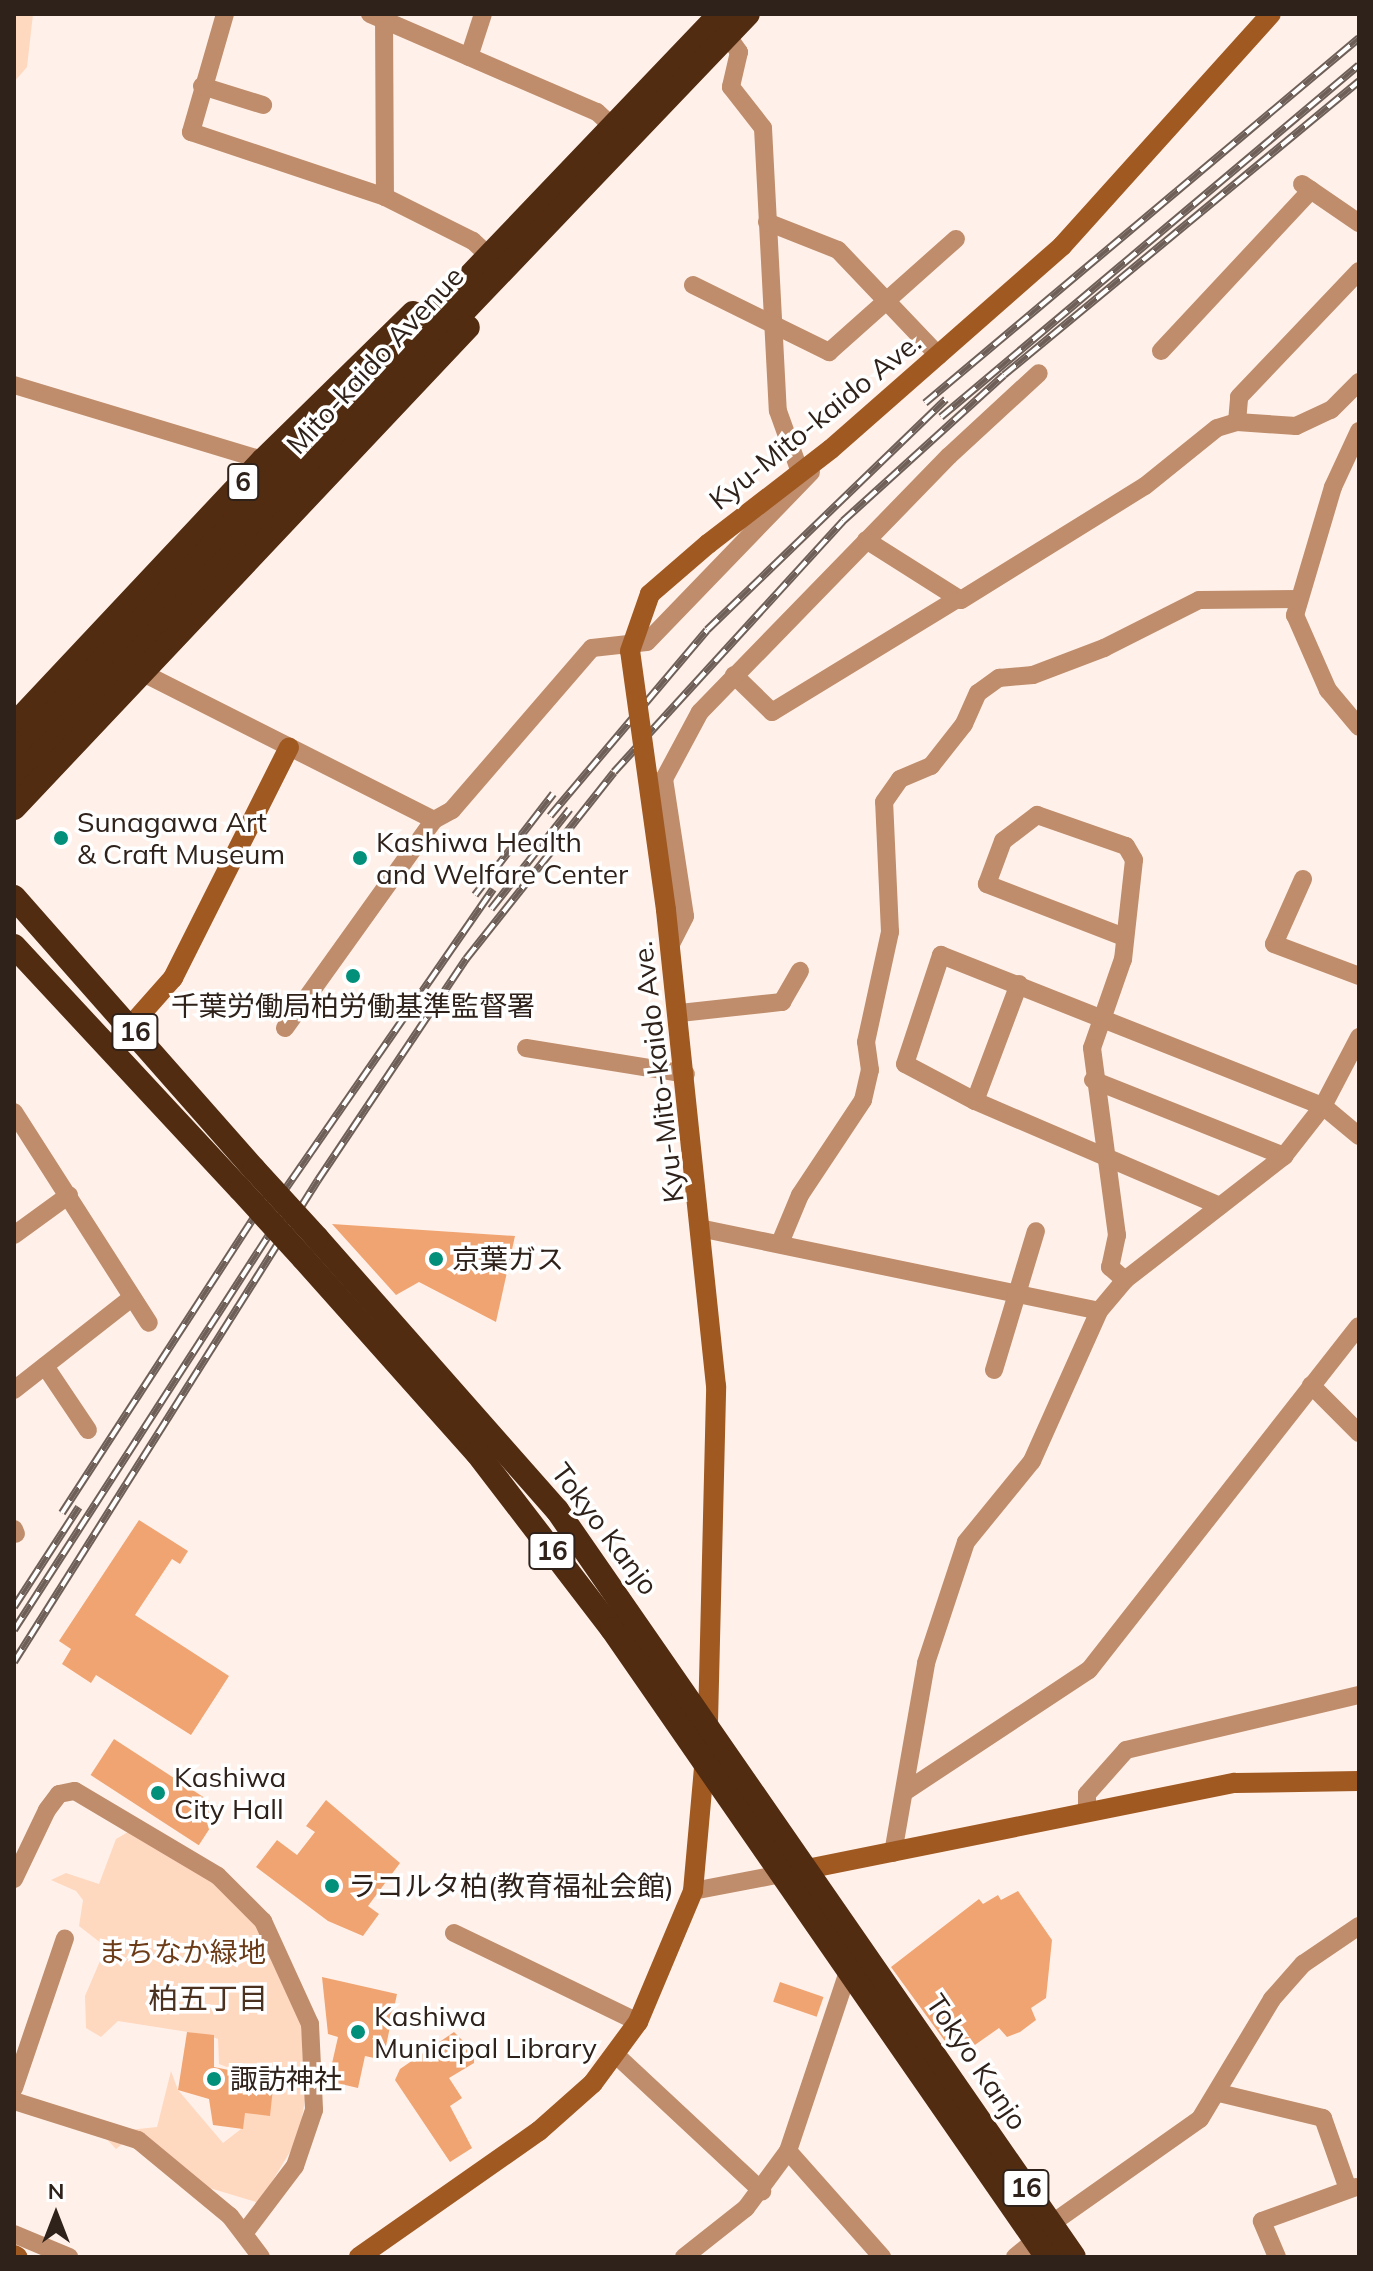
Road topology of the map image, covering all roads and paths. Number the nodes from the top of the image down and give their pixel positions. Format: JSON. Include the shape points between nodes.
{"nodes":[{"id":1,"x":225,"y":14,"type":"edge"},
{"id":2,"x":483,"y":14,"type":"edge"},
{"id":3,"x":748,"y":14,"type":"edge"},
{"id":4,"x":1271,"y":14,"type":"edge"},
{"id":5,"x":379,"y":15,"type":"edge"},
{"id":6,"x":723,"y":25,"type":"edge"},
{"id":7,"x":469,"y":57,"type":"junction"},
{"id":8,"x":202,"y":86,"type":"junction"},
{"id":9,"x":263,"y":105,"type":"dead end"},
{"id":10,"x":613,"y":127,"type":"junction"},
{"id":11,"x":385,"y":197,"type":"junction"},
{"id":12,"x":767,"y":222,"type":"junction"},
{"id":13,"x":546,"y":223,"type":"junction"},
{"id":14,"x":1359,"y":223,"type":"edge"},
{"id":15,"x":956,"y":239,"type":"dead end"},
{"id":16,"x":489,"y":256,"type":"junction"},
{"id":17,"x":1359,"y":271,"type":"edge"},
{"id":18,"x":693,"y":285,"type":"dead end"},
{"id":19,"x":887,"y":299,"type":"junction"},
{"id":20,"x":777,"y":327,"type":"junction"},
{"id":21,"x":1161,"y":351,"type":"dead end"},
{"id":22,"x":939,"y":356,"type":"junction"},
{"id":23,"x":1039,"y":373,"type":"dead end"},
{"id":24,"x":1359,"y":382,"type":"edge"},
{"id":25,"x":14,"y":385,"type":"edge"},
{"id":26,"x":1237,"y":422,"type":"junction"},
{"id":27,"x":1359,"y":431,"type":"edge"},
{"id":28,"x":831,"y":449,"type":"junction"},
{"id":29,"x":263,"y":460,"type":"junction"},
{"id":30,"x":800,"y":472,"type":"junction"},
{"id":31,"x":866,"y":540,"type":"junction"},
{"id":32,"x":1298,"y":599,"type":"junction"},
{"id":33,"x":954,"y":601,"type":"junction"},
{"id":34,"x":168,"y":606,"type":"junction"},
{"id":35,"x":143,"y":673,"type":"junction"},
{"id":36,"x":734,"y":675,"type":"junction"},
{"id":37,"x":14,"y":725,"type":"edge"},
{"id":38,"x":1359,"y":727,"type":"edge"},
{"id":39,"x":289,"y":747,"type":"junction"},
{"id":40,"x":14,"y":753,"type":"edge"},
{"id":41,"x":14,"y":782,"type":"edge"},
{"id":42,"x":14,"y":808,"type":"edge"},
{"id":43,"x":434,"y":820,"type":"junction"},
{"id":44,"x":1303,"y":879,"type":"dead end"},
{"id":45,"x":14,"y":897,"type":"edge"},
{"id":46,"x":1124,"y":937,"type":"junction"},
{"id":47,"x":671,"y":944,"type":"junction"},
{"id":48,"x":14,"y":946,"type":"edge"},
{"id":49,"x":800,"y":971,"type":"dead end"},
{"id":50,"x":1359,"y":976,"type":"edge"},
{"id":51,"x":1019,"y":984,"type":"junction"},
{"id":52,"x":680,"y":1013,"type":"junction"},
{"id":53,"x":1105,"y":1015,"type":"junction"},
{"id":54,"x":131,"y":1028,"type":"junction"},
{"id":55,"x":285,"y":1028,"type":"dead end"},
{"id":56,"x":1359,"y":1037,"type":"edge"},
{"id":57,"x":111,"y":1048,"type":"junction"},
{"id":58,"x":526,"y":1048,"type":"dead end"},
{"id":59,"x":686,"y":1074,"type":"junction"},
{"id":60,"x":1093,"y":1080,"type":"junction"},
{"id":61,"x":975,"y":1101,"type":"junction"},
{"id":62,"x":1323,"y":1106,"type":"junction"},
{"id":63,"x":14,"y":1112,"type":"edge"},
{"id":64,"x":1359,"y":1136,"type":"edge"},
{"id":65,"x":1104,"y":1154,"type":"junction"},
{"id":66,"x":1284,"y":1156,"type":"junction"},
{"id":67,"x":247,"y":1179,"type":"junction"},
{"id":68,"x":69,"y":1195,"type":"junction"},
{"id":69,"x":1220,"y":1206,"type":"junction"},
{"id":70,"x":704,"y":1229,"type":"junction"},
{"id":71,"x":1036,"y":1231,"type":"dead end"},
{"id":72,"x":14,"y":1235,"type":"edge"},
{"id":73,"x":780,"y":1243,"type":"junction"},
{"id":74,"x":310,"y":1248,"type":"junction"},
{"id":75,"x":1125,"y":1280,"type":"junction"},
{"id":76,"x":1013,"y":1293,"type":"junction"},
{"id":77,"x":130,"y":1299,"type":"junction"},
{"id":78,"x":1099,"y":1311,"type":"junction"},
{"id":79,"x":149,"y":1323,"type":"dead end"},
{"id":80,"x":1359,"y":1326,"type":"edge"},
{"id":81,"x":45,"y":1366,"type":"junction"},
{"id":82,"x":994,"y":1370,"type":"dead end"},
{"id":83,"x":1311,"y":1385,"type":"junction"},
{"id":84,"x":14,"y":1390,"type":"edge"},
{"id":85,"x":88,"y":1430,"type":"dead end"},
{"id":86,"x":1359,"y":1433,"type":"edge"},
{"id":87,"x":1359,"y":1695,"type":"edge"},
{"id":88,"x":708,"y":1722,"type":"junction"},
{"id":89,"x":705,"y":1763,"type":"junction"},
{"id":90,"x":1359,"y":1781,"type":"edge"},
{"id":91,"x":906,"y":1791,"type":"junction"},
{"id":92,"x":1087,"y":1812,"type":"junction"},
{"id":93,"x":893,"y":1853,"type":"junction"},
{"id":94,"x":810,"y":1869,"type":"junction"},
{"id":95,"x":781,"y":1874,"type":"junction"},
{"id":96,"x":14,"y":1879,"type":"edge"},
{"id":97,"x":693,"y":1891,"type":"junction"},
{"id":98,"x":1359,"y":1926,"type":"edge"},
{"id":99,"x":454,"y":1933,"type":"dead end"},
{"id":100,"x":65,"y":1938,"type":"dead end"},
{"id":101,"x":849,"y":1969,"type":"junction"},
{"id":102,"x":638,"y":2022,"type":"junction"},
{"id":103,"x":616,"y":2055,"type":"junction"},
{"id":104,"x":14,"y":2088,"type":"edge"},
{"id":105,"x":1219,"y":2093,"type":"junction"},
{"id":106,"x":14,"y":2101,"type":"edge"},
{"id":107,"x":788,"y":2151,"type":"junction"},
{"id":108,"x":1353,"y":2188,"type":"edge"},
{"id":109,"x":762,"y":2191,"type":"junction"},
{"id":110,"x":245,"y":2232,"type":"junction"},
{"id":111,"x":14,"y":2234,"type":"edge"},
{"id":112,"x":1044,"y":2240,"type":"edge"},
{"id":113,"x":69,"y":2257,"type":"edge"},
{"id":114,"x":261,"y":2257,"type":"edge"},
{"id":115,"x":359,"y":2257,"type":"edge"},
{"id":116,"x":684,"y":2257,"type":"edge"},
{"id":117,"x":882,"y":2257,"type":"edge"},
{"id":118,"x":1015,"y":2257,"type":"edge"},
{"id":119,"x":1074,"y":2257,"type":"edge"},
{"id":120,"x":1277,"y":2257,"type":"edge"}],
"edges":[{"from":1,"to":8,"type":"street"},
{"from":2,"to":7,"type":"street"},
{"from":3,"to":6,"type":"highway","name":"Mito-kaido Avenue","number":"6"},
{"from":4,"to":22,"type":"street","name":"Kyu-Mito-kaido Ave.","via":[[1096,213]]},
{"from":5,"to":7,"type":"street"},
{"from":5,"to":11,"type":"street"},
{"from":6,"to":10,"type":"highway","name":"Mito-kaido Avenue","number":"6"},
{"from":6,"to":12,"type":"street","via":[[739,52],[731,87],[763,128]]},
{"from":6,"to":13,"type":"highway","name":"Mito-kaido Avenue","number":"6"},
{"from":7,"to":10,"type":"street","via":[[597,112]]},
{"from":8,"to":9,"type":"street"},
{"from":8,"to":11,"type":"street","via":[[191,132]]},
{"from":10,"to":16,"type":"highway","name":"Mito-kaido Avenue","number":"6"},
{"from":11,"to":16,"type":"street","via":[[473,241]]},
{"from":12,"to":19,"type":"street","via":[[838,250]]},
{"from":12,"to":20,"type":"street"},
{"from":13,"to":34,"type":"highway","name":"Mito-kaido Avenue","number":"6"},
{"from":13,"to":35,"type":"highway","number":"6","via":[[523,263],[435,365]]},
{"from":14,"to":21,"type":"street","via":[[1306,187]]},
{"from":15,"to":19,"type":"street"},
{"from":16,"to":29,"type":"highway","number":"6","via":[[415,312]]},
{"from":16,"to":34,"type":"highway","name":"Mito-kaido Avenue","number":"6"},
{"from":17,"to":26,"type":"street","via":[[1239,397]]},
{"from":18,"to":20,"type":"street"},
{"from":19,"to":20,"type":"street","via":[[829,352]]},
{"from":19,"to":22,"type":"street"},
{"from":20,"to":30,"type":"street","via":[[778,411]]},
{"from":22,"to":28,"type":"street","name":"Kyu-Mito-kaido Ave."},
{"from":23,"to":31,"type":"street"},
{"from":24,"to":26,"type":"street","via":[[1331,410],[1296,426]]},
{"from":25,"to":29,"type":"street"},
{"from":26,"to":33,"type":"street","via":[[1217,428],[1145,486]]},
{"from":27,"to":32,"type":"street","via":[[1333,487]]},
{"from":28,"to":30,"type":"street","name":"Kyu-Mito-kaido Ave."},
{"from":28,"to":43,"type":"street","via":[[647,642],[592,648],[452,810]]},
{"from":29,"to":37,"type":"highway","number":"6"},
{"from":30,"to":47,"type":"street","name":"Kyu-Mito-kaido Ave.","bridge":true,"via":[[650,594],[630,651]]},
{"from":31,"to":33,"type":"street"},
{"from":31,"to":36,"type":"street"},
{"from":32,"to":38,"type":"street","via":[[1296,626],[1310,656]]},
{"from":32,"to":73,"type":"street","via":[[1199,600],[1104,648],[1033,675],[999,678],[978,693],[964,724],[931,766],[900,779],[884,802],[890,932],[866,1042],[870,1070],[863,1100],[800,1195]]},
{"from":33,"to":36,"type":"street","via":[[772,712]]},
{"from":34,"to":40,"type":"highway","name":"Mito-kaido Avenue","number":"6"},
{"from":34,"to":41,"type":"highway","name":"Mito-kaido Avenue","number":"6"},
{"from":35,"to":39,"type":"street"},
{"from":35,"to":42,"type":"highway","number":"6"},
{"from":36,"to":47,"type":"street","via":[[700,712],[664,779],[685,916]]},
{"from":39,"to":43,"type":"street"},
{"from":39,"to":54,"type":"street","via":[[173,978]]},
{"from":43,"to":55,"type":"street"},
{"from":44,"to":50,"type":"street","via":[[1274,944]]},
{"from":45,"to":54,"type":"highway","name":"Tokyo Kanjo","number":"16"},
{"from":46,"to":46,"type":"street","via":[[1133,871],[1126,846],[1037,815],[1003,841],[987,884]]},
{"from":46,"to":53,"type":"street"},
{"from":47,"to":52,"type":"street","name":"Kyu-Mito-kaido Ave."},
{"from":48,"to":57,"type":"highway","name":"Tokyo Kanjo","number":"16"},
{"from":49,"to":52,"type":"street","via":[[782,1002]]},
{"from":51,"to":53,"type":"street"},
{"from":51,"to":61,"type":"street"},
{"from":51,"to":61,"type":"street","via":[[941,955],[929,981],[905,1064]]},
{"from":52,"to":59,"type":"street","name":"Kyu-Mito-kaido Ave."},
{"from":53,"to":60,"type":"street","via":[[1092,1048]]},
{"from":53,"to":62,"type":"street"},
{"from":54,"to":57,"type":"street"},
{"from":54,"to":67,"type":"highway","name":"Tokyo Kanjo","number":"16"},
{"from":56,"to":62,"type":"street"},
{"from":57,"to":67,"type":"highway","name":"Tokyo Kanjo","number":"16"},
{"from":58,"to":59,"type":"street"},
{"from":59,"to":70,"type":"street","name":"Kyu-Mito-kaido Ave."},
{"from":60,"to":65,"type":"street"},
{"from":60,"to":66,"type":"street"},
{"from":61,"to":65,"type":"street"},
{"from":62,"to":64,"type":"street"},
{"from":62,"to":66,"type":"street"},
{"from":63,"to":68,"type":"street"},
{"from":65,"to":69,"type":"street"},
{"from":65,"to":75,"type":"street","via":[[1117,1235],[1110,1267]]},
{"from":66,"to":69,"type":"street"},
{"from":67,"to":74,"type":"highway","name":"Tokyo Kanjo","number":"16","bridge":true},
{"from":68,"to":72,"type":"street"},
{"from":68,"to":77,"type":"street"},
{"from":69,"to":75,"type":"street"},
{"from":70,"to":73,"type":"street"},
{"from":70,"to":88,"type":"street","name":"Kyu-Mito-kaido Ave.","via":[[717,1440]]},
{"from":71,"to":76,"type":"street"},
{"from":73,"to":76,"type":"street"},
{"from":74,"to":88,"type":"highway","name":"Tokyo Kanjo","number":"16","via":[[557,1510]]},
{"from":74,"to":89,"type":"highway","name":"Tokyo Kanjo","number":"16","via":[[477,1453]]},
{"from":75,"to":78,"type":"street"},
{"from":76,"to":78,"type":"street"},
{"from":76,"to":82,"type":"street"},
{"from":77,"to":79,"type":"street"},
{"from":77,"to":81,"type":"street"},
{"from":78,"to":91,"type":"street","via":[[1032,1461],[966,1542],[926,1663]]},
{"from":80,"to":83,"type":"street"},
{"from":81,"to":84,"type":"street"},
{"from":81,"to":85,"type":"street"},
{"from":83,"to":86,"type":"street"},
{"from":83,"to":91,"type":"street","via":[[1089,1670]]},
{"from":87,"to":92,"type":"street","via":[[1126,1750],[1087,1794]]},
{"from":88,"to":89,"type":"street","name":"Kyu-Mito-kaido Ave."},
{"from":88,"to":94,"type":"highway","name":"Tokyo Kanjo","number":"16"},
{"from":89,"to":95,"type":"highway","name":"Tokyo Kanjo","number":"16"},
{"from":89,"to":97,"type":"street","name":"Kyu-Mito-kaido Ave."},
{"from":90,"to":92,"type":"street","via":[[1265,1779]]},
{"from":91,"to":93,"type":"street"},
{"from":92,"to":93,"type":"street"},
{"from":93,"to":94,"type":"street"},
{"from":94,"to":95,"type":"street"},
{"from":94,"to":112,"type":"highway","name":"Tokyo Kanjo","number":"16"},
{"from":95,"to":97,"type":"street"},
{"from":95,"to":101,"type":"highway","name":"Tokyo Kanjo","number":"16"},
{"from":96,"to":110,"type":"street","via":[[47,1810],[59,1794],[75,1791],[218,1876],[263,1921],[310,2024],[314,2110],[295,2166]]},
{"from":97,"to":102,"type":"street","name":"Kyu-Mito-kaido Ave."},
{"from":98,"to":105,"type":"street","via":[[1303,1964],[1272,1999]]},
{"from":99,"to":102,"type":"street"},
{"from":100,"to":104,"type":"street"},
{"from":101,"to":107,"type":"street"},
{"from":101,"to":112,"type":"highway","name":"Tokyo Kanjo","number":"16"},
{"from":102,"to":103,"type":"street","name":"Kyu-Mito-kaido Ave."},
{"from":103,"to":109,"type":"street"},
{"from":103,"to":115,"type":"street","name":"Kyu-Mito-kaido Ave.","via":[[539,2131]]},
{"from":105,"to":108,"type":"street","via":[[1323,2118]]},
{"from":105,"to":112,"type":"street","via":[[1200,2119]]},
{"from":106,"to":110,"type":"street","via":[[138,2140]]},
{"from":107,"to":109,"type":"street"},
{"from":107,"to":117,"type":"street"},
{"from":108,"to":120,"type":"street","via":[[1262,2221]]},
{"from":109,"to":116,"type":"street"},
{"from":110,"to":114,"type":"street"},
{"from":111,"to":113,"type":"street"},
{"from":112,"to":118,"type":"street"},
{"from":112,"to":119,"type":"highway","name":"Tokyo Kanjo","number":"16"}]}
